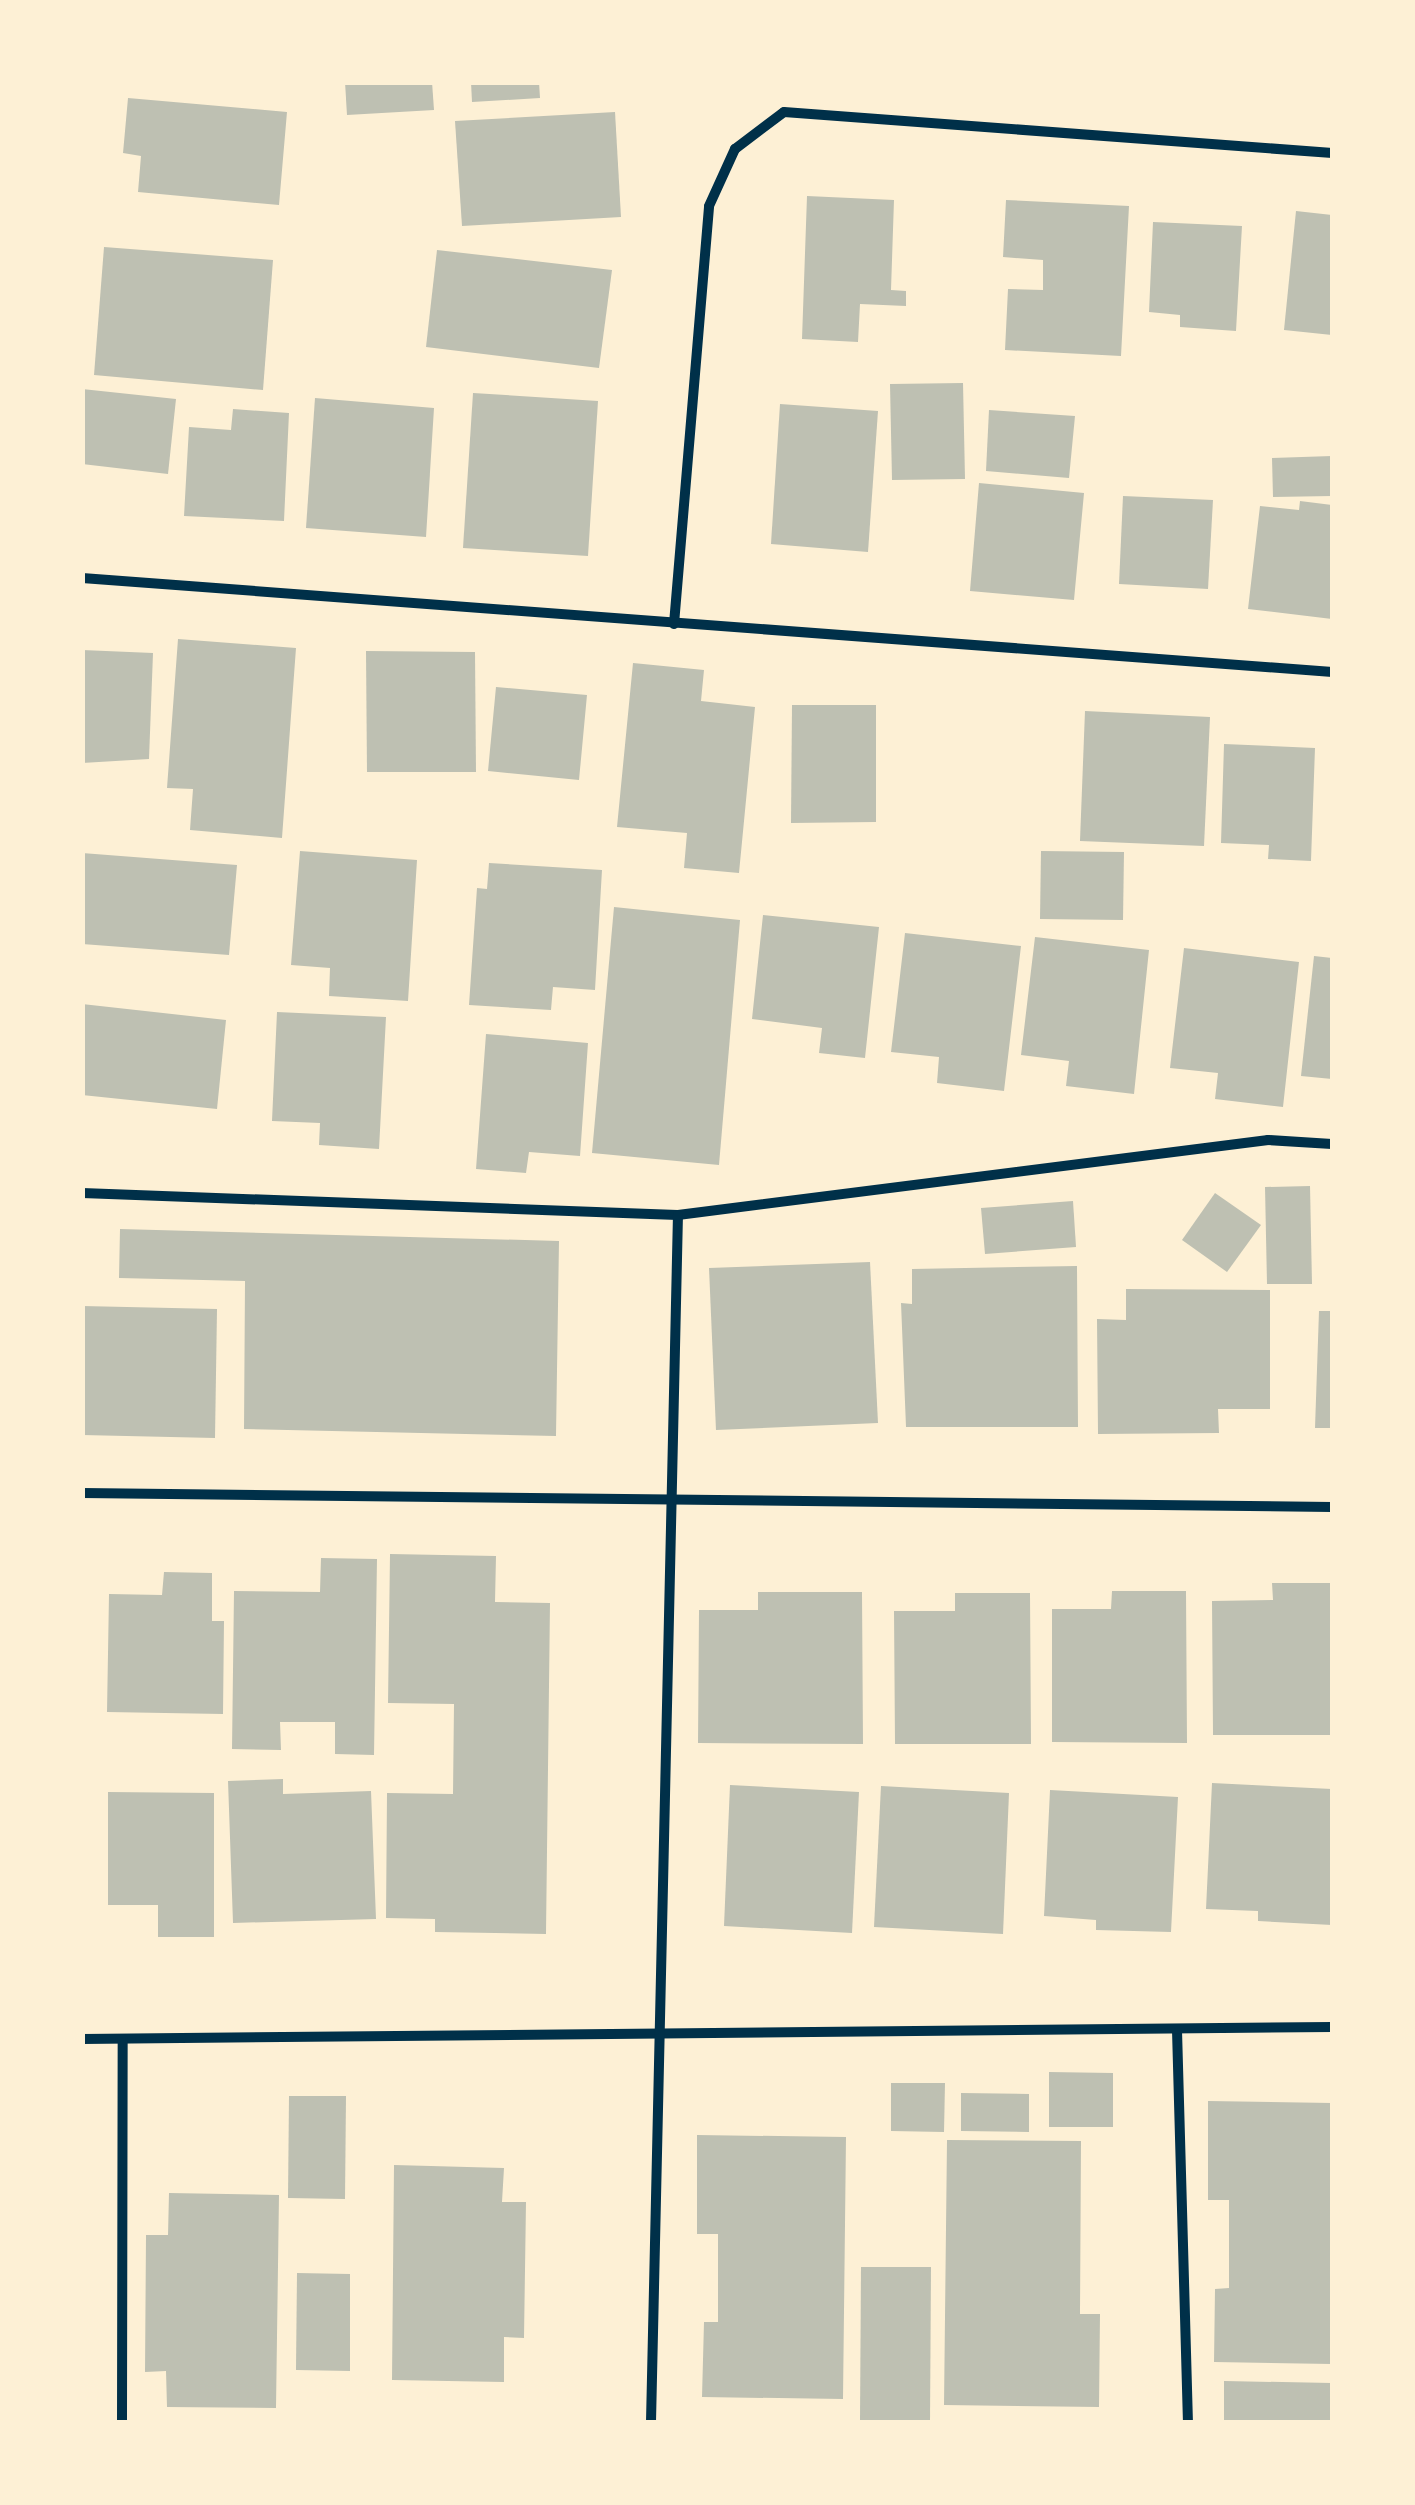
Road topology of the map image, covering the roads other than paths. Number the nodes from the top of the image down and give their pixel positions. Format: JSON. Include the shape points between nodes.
{"nodes":[{"id":1,"x":1332,"y":153,"type":"edge"},
{"id":2,"x":82,"y":578,"type":"edge"},
{"id":3,"x":674,"y":624,"type":"junction"},
{"id":4,"x":1332,"y":672,"type":"edge"},
{"id":5,"x":1332,"y":1144,"type":"edge"},
{"id":6,"x":82,"y":1193,"type":"edge"},
{"id":7,"x":678,"y":1215,"type":"junction"},
{"id":8,"x":82,"y":1494,"type":"edge"},
{"id":9,"x":672,"y":1500,"type":"junction"},
{"id":10,"x":1332,"y":1507,"type":"edge"},
{"id":11,"x":1332,"y":2027,"type":"edge"},
{"id":12,"x":1177,"y":2030,"type":"junction"},
{"id":13,"x":661,"y":2035,"type":"junction"},
{"id":14,"x":122,"y":2038,"type":"junction"},
{"id":15,"x":82,"y":2039,"type":"edge"},
{"id":16,"x":122,"y":2422,"type":"edge"},
{"id":17,"x":651,"y":2422,"type":"edge"},
{"id":18,"x":1188,"y":2422,"type":"edge"}],
"edges":[{"from":1,"to":3,"type":"street","via":[[784,112],[736,149],[709,206]]},
{"from":2,"to":3,"type":"street"},
{"from":3,"to":4,"type":"street"},
{"from":5,"to":7,"type":"street","via":[[1268,1140]]},
{"from":6,"to":7,"type":"street"},
{"from":7,"to":9,"type":"street"},
{"from":8,"to":9,"type":"street"},
{"from":9,"to":10,"type":"street"},
{"from":9,"to":13,"type":"street"},
{"from":11,"to":12,"type":"street"},
{"from":12,"to":13,"type":"street"},
{"from":12,"to":18,"type":"street"},
{"from":13,"to":14,"type":"street"},
{"from":13,"to":17,"type":"street"},
{"from":14,"to":15,"type":"street"},
{"from":14,"to":16,"type":"street"}]}
